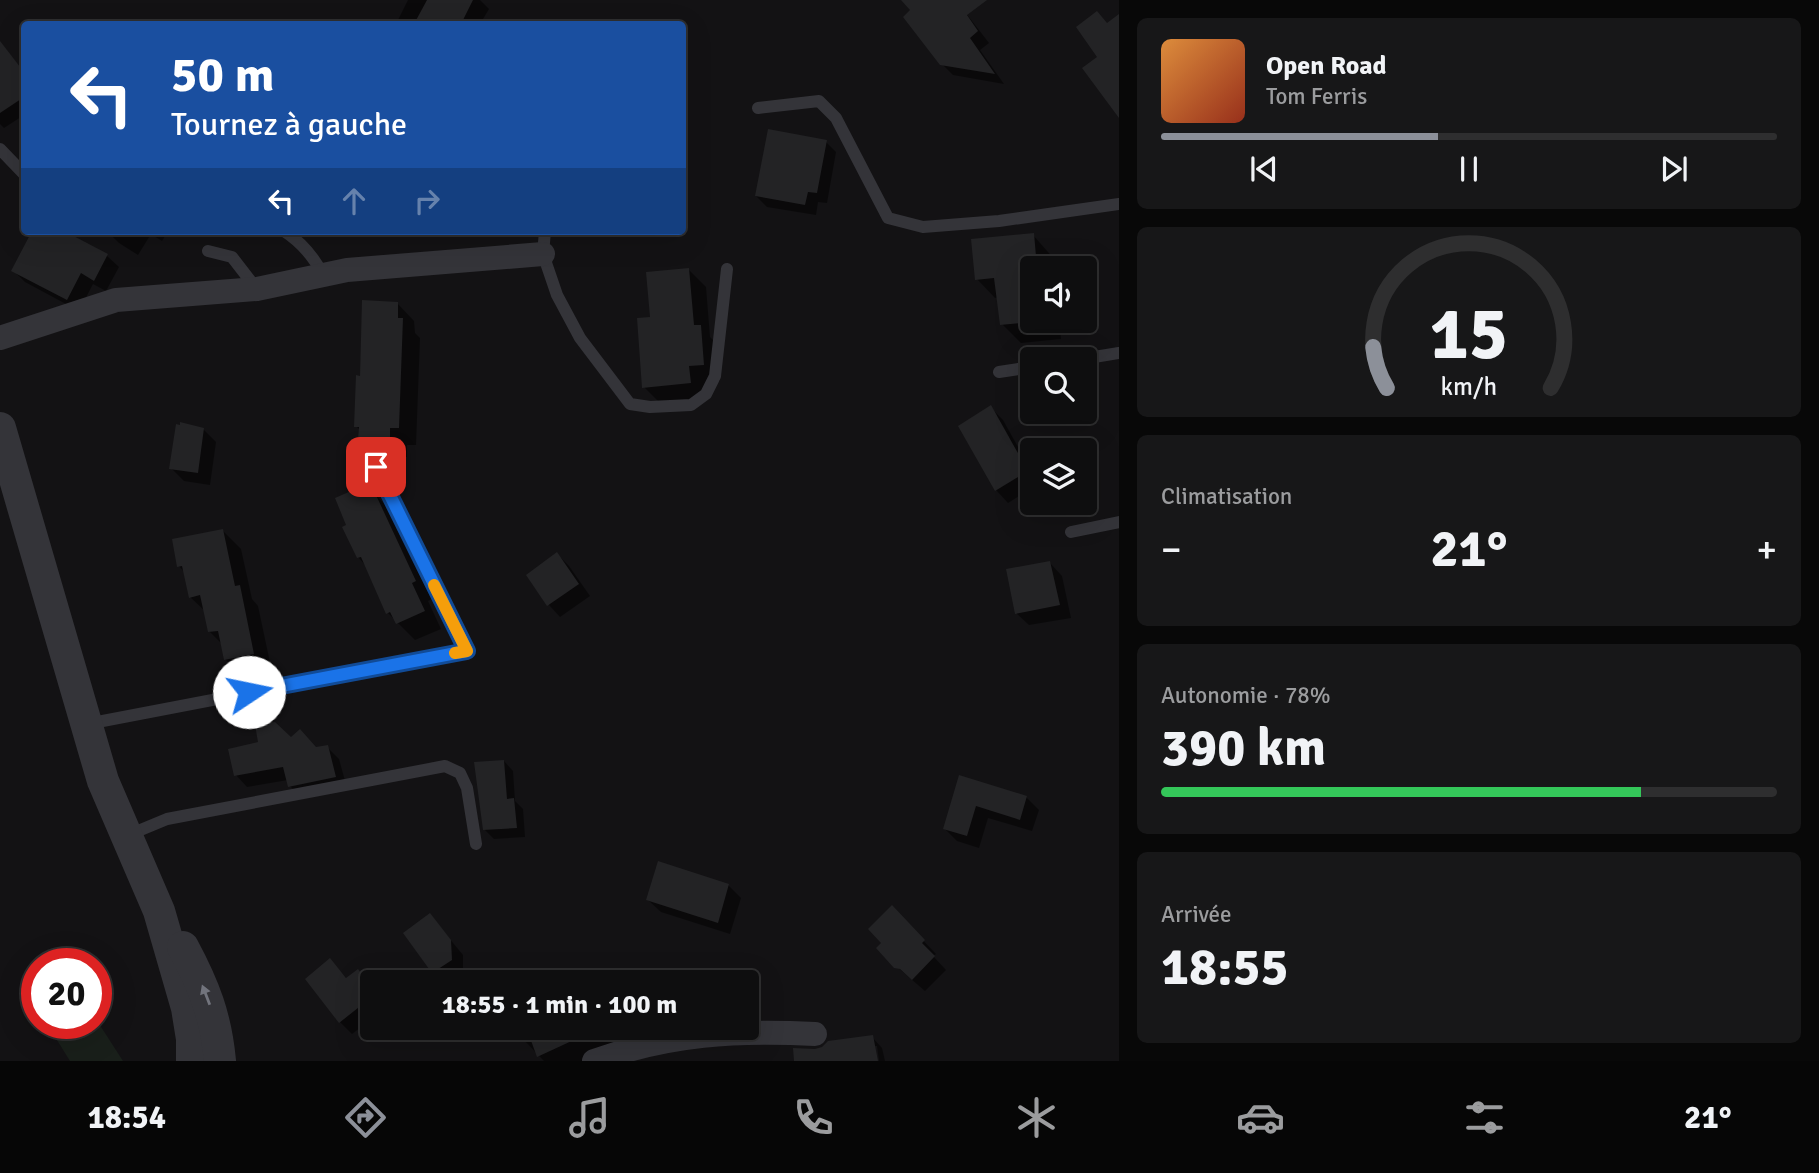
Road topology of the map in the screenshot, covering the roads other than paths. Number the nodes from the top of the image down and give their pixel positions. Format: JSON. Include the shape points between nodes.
{"nodes":[{"id":1,"x":758,"y":108,"type":"dead end"},
{"id":2,"x":0,"y":149,"type":"edge"},
{"id":3,"x":21,"y":171,"type":"edge"},
{"id":4,"x":1119,"y":204,"type":"edge"},
{"id":5,"x":290,"y":235,"type":"edge"},
{"id":6,"x":544,"y":242,"type":"edge"},
{"id":7,"x":208,"y":251,"type":"dead end"},
{"id":8,"x":727,"y":269,"type":"dead end"},
{"id":9,"x":323,"y":275,"type":"junction"},
{"id":10,"x":257,"y":289,"type":"junction"},
{"id":11,"x":0,"y":338,"type":"edge"},
{"id":12,"x":1119,"y":353,"type":"edge"},
{"id":13,"x":1097,"y":357,"type":"edge"},
{"id":14,"x":1020,"y":369,"type":"edge"},
{"id":15,"x":999,"y":372,"type":"dead end"},
{"id":16,"x":0,"y":428,"type":"edge"},
{"id":17,"x":376,"y":467,"type":"dead end"},
{"id":18,"x":1119,"y":522,"type":"edge"},
{"id":19,"x":1071,"y":532,"type":"dead end"},
{"id":20,"x":86,"y":724,"type":"junction"},
{"id":21,"x":125,"y":836,"type":"junction"},
{"id":22,"x":476,"y":844,"type":"dead end"},
{"id":23,"x":159,"y":911,"type":"junction"},
{"id":24,"x":815,"y":1034,"type":"dead end"},
{"id":25,"x":192,"y":1061,"type":"edge"},
{"id":26,"x":220,"y":1061,"type":"edge"},
{"id":27,"x":594,"y":1061,"type":"edge"}],
"edges":[{"from":1,"to":4,"type":"lane","via":[[819,101],[836,118],[888,218],[923,227]]},
{"from":2,"to":3,"type":"lane"},
{"from":5,"to":9,"type":"lane"},
{"from":6,"to":8,"type":"lane","via":[[557,295],[580,338],[630,404],[650,407],[691,405],[706,394],[715,376]]},
{"from":6,"to":9,"type":"street"},
{"from":7,"to":10,"type":"lane","via":[[232,257]]},
{"from":9,"to":10,"type":"street"},
{"from":10,"to":11,"type":"street","via":[[116,300]]},
{"from":12,"to":13,"type":"lane"},
{"from":14,"to":15,"type":"lane"},
{"from":16,"to":20,"type":"street"},
{"from":17,"to":20,"type":"lane","via":[[467,651]]},
{"from":18,"to":19,"type":"lane"},
{"from":20,"to":21,"type":"street"},
{"from":21,"to":22,"type":"lane","via":[[167,819],[445,766],[460,773],[467,788]]},
{"from":21,"to":23,"type":"street"},
{"from":23,"to":25,"type":"street","via":[[187,1008]]},
{"from":26,"to":23,"type":"street","one_way":true,"via":[[209,999]]},
{"from":24,"to":27,"type":"street","via":[[715,1033],[639,1046]]}]}
